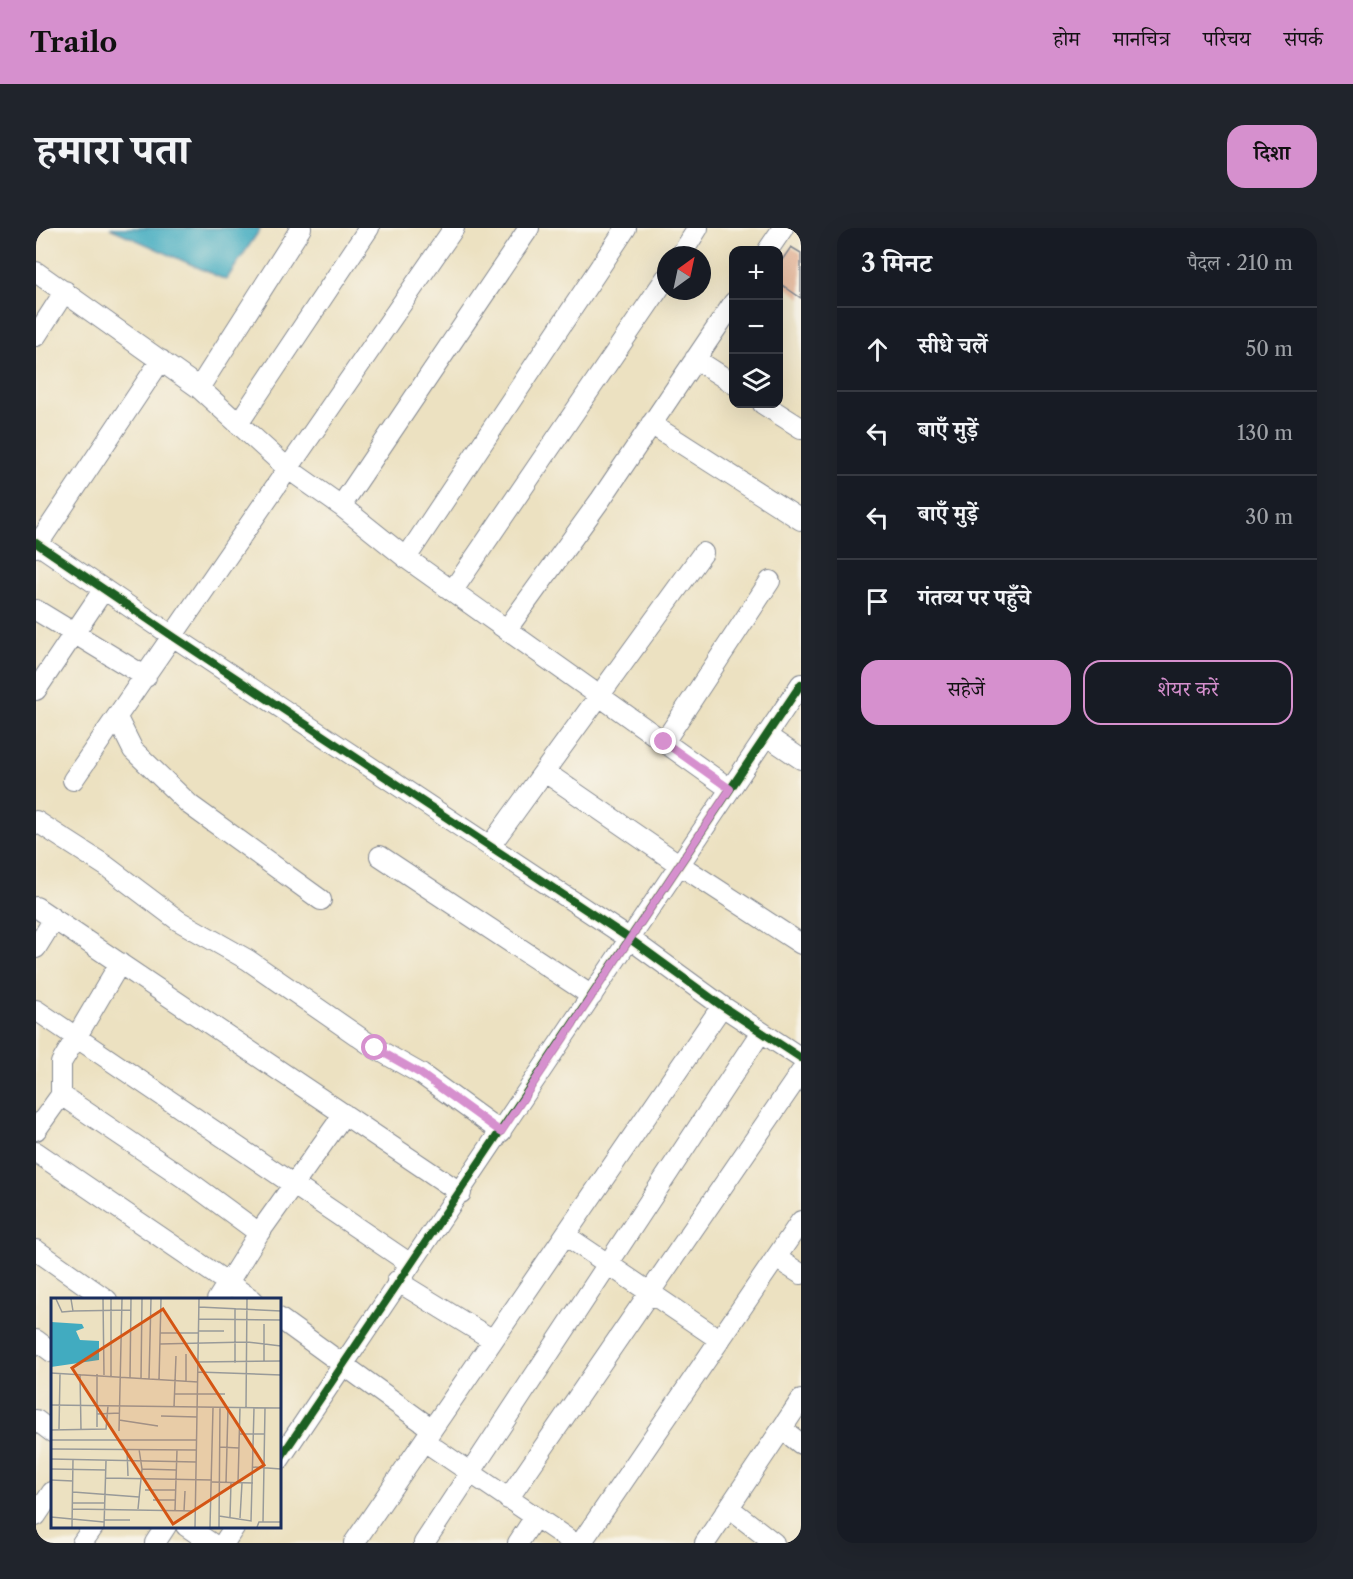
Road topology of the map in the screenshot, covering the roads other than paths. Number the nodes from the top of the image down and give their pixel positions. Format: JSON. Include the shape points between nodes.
{"nodes":[{"id":1,"x":301,"y":228,"type":"edge"},
{"id":2,"x":369,"y":228,"type":"edge"},
{"id":3,"x":454,"y":228,"type":"edge"},
{"id":4,"x":529,"y":228,"type":"edge"},
{"id":5,"x":626,"y":228,"type":"edge"},
{"id":6,"x":698,"y":228,"type":"edge"},
{"id":7,"x":783,"y":228,"type":"edge"},
{"id":8,"x":687,"y":246,"type":"edge"},
{"id":9,"x":771,"y":246,"type":"edge"},
{"id":10,"x":36,"y":272,"type":"edge"},
{"id":11,"x":65,"y":291,"type":"junction"},
{"id":12,"x":657,"y":291,"type":"edge"},
{"id":13,"x":729,"y":309,"type":"edge"},
{"id":14,"x":36,"y":336,"type":"edge"},
{"id":15,"x":695,"y":359,"type":"junction"},
{"id":16,"x":161,"y":360,"type":"junction"},
{"id":17,"x":729,"y":381,"type":"edge"},
{"id":18,"x":199,"y":388,"type":"junction"},
{"id":19,"x":769,"y":408,"type":"edge"},
{"id":20,"x":238,"y":424,"type":"junction"},
{"id":21,"x":651,"y":424,"type":"junction"},
{"id":22,"x":801,"y":428,"type":"edge"},
{"id":23,"x":287,"y":468,"type":"junction"},
{"id":24,"x":341,"y":506,"type":"junction"},
{"id":25,"x":801,"y":520,"type":"edge"},
{"id":26,"x":37,"y":544,"type":"edge"},
{"id":27,"x":703,"y":553,"type":"dead end"},
{"id":28,"x":406,"y":558,"type":"junction"},
{"id":29,"x":770,"y":581,"type":"dead end"},
{"id":30,"x":104,"y":589,"type":"junction"},
{"id":31,"x":453,"y":590,"type":"junction"},
{"id":32,"x":36,"y":610,"type":"edge"},
{"id":33,"x":507,"y":629,"type":"junction"},
{"id":34,"x":75,"y":633,"type":"junction"},
{"id":35,"x":174,"y":637,"type":"junction"},
{"id":36,"x":146,"y":677,"type":"junction"},
{"id":37,"x":801,"y":684,"type":"edge"},
{"id":38,"x":36,"y":690,"type":"edge"},
{"id":39,"x":601,"y":695,"type":"junction"},
{"id":40,"x":117,"y":718,"type":"junction"},
{"id":41,"x":767,"y":736,"type":"junction"},
{"id":42,"x":664,"y":742,"type":"junction"},
{"id":43,"x":801,"y":759,"type":"edge"},
{"id":44,"x":545,"y":772,"type":"junction"},
{"id":45,"x":73,"y":780,"type":"dead end"},
{"id":46,"x":730,"y":789,"type":"junction"},
{"id":47,"x":36,"y":822,"type":"edge"},
{"id":48,"x":490,"y":846,"type":"junction"},
{"id":49,"x":380,"y":856,"type":"dead end"},
{"id":50,"x":680,"y":865,"type":"junction"},
{"id":51,"x":321,"y":900,"type":"dead end"},
{"id":52,"x":36,"y":907,"type":"edge"},
{"id":53,"x":54,"y":919,"type":"junction"},
{"id":54,"x":630,"y":939,"type":"junction"},
{"id":55,"x":801,"y":944,"type":"edge"},
{"id":56,"x":36,"y":948,"type":"edge"},
{"id":57,"x":120,"y":963,"type":"junction"},
{"id":58,"x":592,"y":996,"type":"junction"},
{"id":59,"x":722,"y":1006,"type":"junction"},
{"id":60,"x":36,"y":1010,"type":"edge"},
{"id":61,"x":761,"y":1032,"type":"junction"},
{"id":62,"x":76,"y":1037,"type":"junction"},
{"id":63,"x":801,"y":1058,"type":"edge"},
{"id":64,"x":801,"y":1072,"type":"edge"},
{"id":65,"x":61,"y":1095,"type":"junction"},
{"id":66,"x":344,"y":1114,"type":"junction"},
{"id":67,"x":36,"y":1130,"type":"edge"},
{"id":68,"x":501,"y":1132,"type":"junction"},
{"id":69,"x":36,"y":1152,"type":"edge"},
{"id":70,"x":294,"y":1185,"type":"junction"},
{"id":71,"x":461,"y":1193,"type":"junction"},
{"id":72,"x":801,"y":1221,"type":"edge"},
{"id":73,"x":259,"y":1233,"type":"junction"},
{"id":74,"x":566,"y":1235,"type":"junction"},
{"id":75,"x":36,"y":1250,"type":"edge"},
{"id":76,"x":776,"y":1258,"type":"junction"},
{"id":77,"x":409,"y":1263,"type":"junction"},
{"id":78,"x":609,"y":1263,"type":"junction"},
{"id":79,"x":801,"y":1274,"type":"edge"},
{"id":80,"x":397,"y":1281,"type":"junction"},
{"id":81,"x":229,"y":1282,"type":"junction"},
{"id":82,"x":650,"y":1291,"type":"junction"},
{"id":83,"x":104,"y":1298,"type":"edge"},
{"id":84,"x":218,"y":1298,"type":"edge"},
{"id":85,"x":250,"y":1298,"type":"edge"},
{"id":86,"x":280,"y":1319,"type":"edge"},
{"id":87,"x":36,"y":1340,"type":"edge"},
{"id":88,"x":493,"y":1340,"type":"junction"},
{"id":89,"x":720,"y":1340,"type":"junction"},
{"id":90,"x":51,"y":1351,"type":"edge"},
{"id":91,"x":342,"y":1364,"type":"junction"},
{"id":92,"x":801,"y":1400,"type":"edge"},
{"id":93,"x":36,"y":1421,"type":"edge"},
{"id":94,"x":782,"y":1429,"type":"junction"},
{"id":95,"x":51,"y":1431,"type":"edge"},
{"id":96,"x":428,"y":1435,"type":"junction"},
{"id":97,"x":801,"y":1444,"type":"edge"},
{"id":98,"x":280,"y":1458,"type":"edge"},
{"id":99,"x":470,"y":1473,"type":"junction"},
{"id":100,"x":51,"y":1494,"type":"edge"},
{"id":101,"x":508,"y":1499,"type":"junction"},
{"id":102,"x":729,"y":1508,"type":"junction"},
{"id":103,"x":36,"y":1516,"type":"edge"},
{"id":104,"x":536,"y":1517,"type":"junction"},
{"id":105,"x":93,"y":1528,"type":"edge"},
{"id":106,"x":165,"y":1528,"type":"edge"},
{"id":107,"x":188,"y":1528,"type":"edge"},
{"id":108,"x":234,"y":1528,"type":"edge"},
{"id":109,"x":82,"y":1543,"type":"edge"},
{"id":110,"x":155,"y":1543,"type":"edge"},
{"id":111,"x":211,"y":1543,"type":"edge"},
{"id":112,"x":224,"y":1543,"type":"edge"},
{"id":113,"x":354,"y":1543,"type":"edge"},
{"id":114,"x":424,"y":1543,"type":"edge"},
{"id":115,"x":518,"y":1543,"type":"edge"},
{"id":116,"x":573,"y":1543,"type":"edge"},
{"id":117,"x":581,"y":1543,"type":"edge"},
{"id":118,"x":705,"y":1543,"type":"edge"},
{"id":119,"x":774,"y":1543,"type":"edge"}],
"edges":[{"from":1,"to":18,"type":"street"},
{"from":2,"to":20,"type":"street"},
{"from":3,"to":23,"type":"street"},
{"from":4,"to":24,"type":"street"},
{"from":5,"to":28,"type":"street"},
{"from":6,"to":8,"type":"street"},
{"from":7,"to":9,"type":"street"},
{"from":10,"to":11,"type":"street"},
{"from":11,"to":14,"type":"street"},
{"from":11,"to":16,"type":"street"},
{"from":12,"to":31,"type":"street"},
{"from":13,"to":15,"type":"street"},
{"from":15,"to":17,"type":"street"},
{"from":15,"to":21,"type":"street"},
{"from":16,"to":18,"type":"street"},
{"from":16,"to":26,"type":"street"},
{"from":18,"to":20,"type":"street"},
{"from":19,"to":22,"type":"street"},
{"from":20,"to":23,"type":"street"},
{"from":21,"to":25,"type":"street"},
{"from":21,"to":33,"type":"street"},
{"from":23,"to":24,"type":"street"},
{"from":23,"to":35,"type":"street"},
{"from":24,"to":28,"type":"street"},
{"from":26,"to":30,"type":"street"},
{"from":27,"to":39,"type":"street"},
{"from":28,"to":31,"type":"street"},
{"from":29,"to":42,"type":"street"},
{"from":30,"to":34,"type":"street"},
{"from":30,"to":35,"type":"street"},
{"from":31,"to":33,"type":"street"},
{"from":32,"to":34,"type":"street"},
{"from":33,"to":39,"type":"street"},
{"from":34,"to":36,"type":"street"},
{"from":34,"to":38,"type":"street"},
{"from":35,"to":36,"type":"street"},
{"from":35,"to":48,"type":"street"},
{"from":36,"to":40,"type":"street"},
{"from":37,"to":41,"type":"street"},
{"from":39,"to":42,"type":"street"},
{"from":39,"to":44,"type":"street"},
{"from":40,"to":45,"type":"street"},
{"from":40,"to":51,"type":"street","via":[[133,750],[190,805]]},
{"from":41,"to":43,"type":"street"},
{"from":41,"to":46,"type":"street"},
{"from":42,"to":46,"type":"street"},
{"from":44,"to":48,"type":"street"},
{"from":44,"to":50,"type":"street"},
{"from":46,"to":50,"type":"street"},
{"from":47,"to":68,"type":"street","via":[[106,866],[179,921],[248,960],[375,1048],[421,1074]]},
{"from":48,"to":54,"type":"street"},
{"from":49,"to":58,"type":"street"},
{"from":50,"to":54,"type":"street"},
{"from":50,"to":55,"type":"street"},
{"from":52,"to":53,"type":"street"},
{"from":53,"to":56,"type":"street"},
{"from":53,"to":57,"type":"street"},
{"from":54,"to":58,"type":"street"},
{"from":54,"to":59,"type":"street"},
{"from":57,"to":62,"type":"street"},
{"from":57,"to":66,"type":"street"},
{"from":58,"to":68,"type":"street"},
{"from":59,"to":61,"type":"street"},
{"from":59,"to":74,"type":"street"},
{"from":60,"to":62,"type":"street"},
{"from":61,"to":63,"type":"street"},
{"from":61,"to":78,"type":"street"},
{"from":62,"to":65,"type":"street","via":[[62,1063]]},
{"from":62,"to":70,"type":"street"},
{"from":64,"to":82,"type":"street"},
{"from":65,"to":67,"type":"street"},
{"from":65,"to":73,"type":"street"},
{"from":66,"to":70,"type":"street"},
{"from":66,"to":71,"type":"street"},
{"from":68,"to":71,"type":"street"},
{"from":69,"to":81,"type":"street"},
{"from":70,"to":73,"type":"street"},
{"from":70,"to":77,"type":"street"},
{"from":71,"to":77,"type":"street"},
{"from":72,"to":76,"type":"street"},
{"from":73,"to":81,"type":"street"},
{"from":74,"to":78,"type":"street"},
{"from":74,"to":88,"type":"street"},
{"from":75,"to":83,"type":"street"},
{"from":76,"to":79,"type":"street"},
{"from":76,"to":89,"type":"street"},
{"from":77,"to":80,"type":"street"},
{"from":78,"to":82,"type":"street"},
{"from":78,"to":99,"type":"street"},
{"from":80,"to":88,"type":"street"},
{"from":80,"to":91,"type":"street"},
{"from":81,"to":84,"type":"street"},
{"from":81,"to":85,"type":"street"},
{"from":82,"to":89,"type":"street"},
{"from":82,"to":101,"type":"street"},
{"from":86,"to":91,"type":"street"},
{"from":87,"to":90,"type":"street"},
{"from":88,"to":96,"type":"street"},
{"from":89,"to":117,"type":"street"},
{"from":91,"to":96,"type":"street"},
{"from":91,"to":98,"type":"street"},
{"from":92,"to":94,"type":"street"},
{"from":93,"to":95,"type":"street"},
{"from":94,"to":97,"type":"street"},
{"from":94,"to":102,"type":"street"},
{"from":96,"to":99,"type":"street"},
{"from":96,"to":113,"type":"street"},
{"from":99,"to":101,"type":"street"},
{"from":99,"to":114,"type":"street"},
{"from":100,"to":103,"type":"street"},
{"from":101,"to":104,"type":"street"},
{"from":102,"to":118,"type":"street"},
{"from":102,"to":119,"type":"street"},
{"from":104,"to":115,"type":"street"},
{"from":104,"to":116,"type":"street"},
{"from":105,"to":109,"type":"street"},
{"from":106,"to":110,"type":"street"},
{"from":107,"to":111,"type":"street"},
{"from":108,"to":112,"type":"street"}]}
